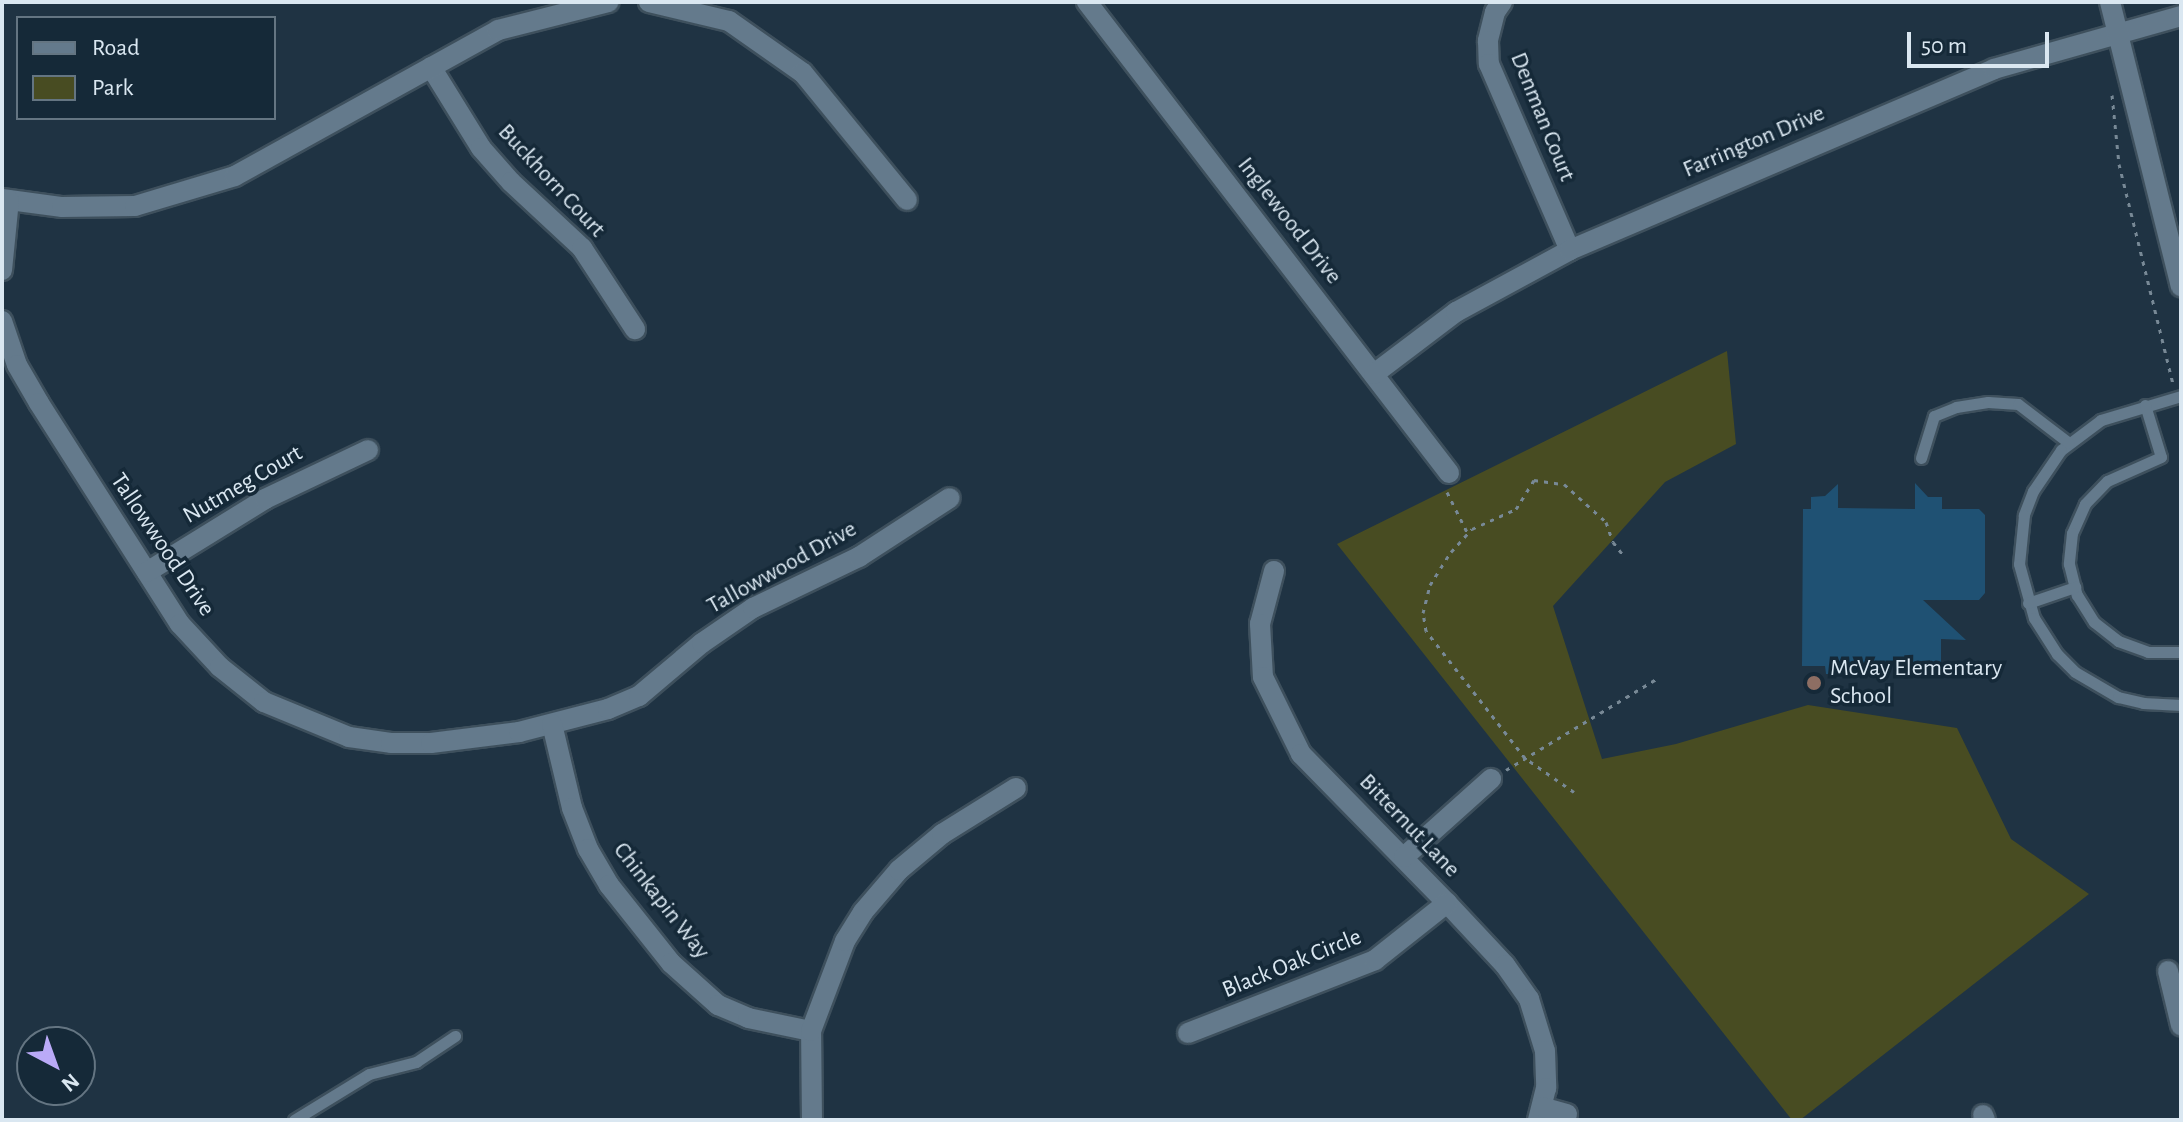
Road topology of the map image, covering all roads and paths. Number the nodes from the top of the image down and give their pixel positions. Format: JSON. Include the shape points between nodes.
{"nodes":[{"id":1,"x":609,"y":2,"type":"edge"},
{"id":2,"x":649,"y":2,"type":"edge"},
{"id":3,"x":1087,"y":2,"type":"edge"},
{"id":4,"x":1502,"y":2,"type":"edge"},
{"id":5,"x":2110,"y":2,"type":"edge"},
{"id":6,"x":2181,"y":16,"type":"edge"},
{"id":7,"x":2118,"y":32,"type":"junction"},
{"id":8,"x":431,"y":67,"type":"junction"},
{"id":9,"x":2110,"y":83,"type":"dead end"},
{"id":10,"x":6,"y":199,"type":"edge"},
{"id":11,"x":907,"y":200,"type":"dead end"},
{"id":12,"x":1570,"y":250,"type":"junction"},
{"id":13,"x":2,"y":270,"type":"edge"},
{"id":14,"x":2181,"y":286,"type":"edge"},
{"id":15,"x":2,"y":321,"type":"edge"},
{"id":16,"x":635,"y":329,"type":"dead end"},
{"id":17,"x":1374,"y":374,"type":"junction"},
{"id":18,"x":2172,"y":377,"type":"dead end"},
{"id":19,"x":2181,"y":396,"type":"edge"},
{"id":20,"x":2145,"y":405,"type":"junction"},
{"id":21,"x":2069,"y":443,"type":"junction"},
{"id":22,"x":368,"y":450,"type":"dead end"},
{"id":23,"x":1921,"y":458,"type":"dead end"},
{"id":24,"x":1449,"y":473,"type":"joint"},
{"id":25,"x":950,"y":498,"type":"dead end"},
{"id":26,"x":1468,"y":534,"type":"junction"},
{"id":27,"x":1623,"y":555,"type":"dead end"},
{"id":28,"x":1274,"y":571,"type":"dead end"},
{"id":29,"x":147,"y":572,"type":"junction"},
{"id":30,"x":2075,"y":587,"type":"junction"},
{"id":31,"x":2028,"y":603,"type":"junction"},
{"id":32,"x":2181,"y":652,"type":"edge"},
{"id":33,"x":1656,"y":679,"type":"dead end"},
{"id":34,"x":2181,"y":705,"type":"edge"},
{"id":35,"x":552,"y":724,"type":"junction"},
{"id":36,"x":1525,"y":758,"type":"junction"},
{"id":37,"x":1491,"y":779,"type":"joint"},
{"id":38,"x":1016,"y":788,"type":"dead end"},
{"id":39,"x":1574,"y":792,"type":"dead end"},
{"id":40,"x":1404,"y":857,"type":"junction"},
{"id":41,"x":1447,"y":903,"type":"junction"},
{"id":42,"x":2168,"y":971,"type":"dead end"},
{"id":43,"x":2181,"y":1025,"type":"edge"},
{"id":44,"x":811,"y":1031,"type":"junction"},
{"id":45,"x":1188,"y":1033,"type":"dead end"},
{"id":46,"x":455,"y":1036,"type":"dead end"},
{"id":47,"x":1540,"y":1113,"type":"edge"},
{"id":48,"x":1567,"y":1114,"type":"dead end"},
{"id":49,"x":294,"y":1120,"type":"edge"},
{"id":50,"x":812,"y":1120,"type":"edge"}],
"edges":[{"from":1,"to":8,"type":"street","via":[[498,30]]},
{"from":2,"to":11,"type":"street","via":[[729,21],[803,73]]},
{"from":3,"to":17,"type":"street","name":"Inglewood Drive"},
{"from":4,"to":12,"type":"street","name":"Denman Court","via":[[1488,41],[1489,64]]},
{"from":5,"to":7,"type":"street"},
{"from":6,"to":7,"type":"street","name":"Farrington Drive"},
{"from":7,"to":12,"type":"street","name":"Farrington Drive","via":[[1994,69]]},
{"from":7,"to":14,"type":"street"},
{"from":8,"to":10,"type":"street","via":[[235,176],[135,206],[62,207]]},
{"from":8,"to":16,"type":"street","name":"Buckhorn Court","via":[[481,148],[582,248]]},
{"from":9,"to":18,"type":"path","via":[[2119,164]]},
{"from":10,"to":13,"type":"street"},
{"from":12,"to":17,"type":"street","name":"Farrington Drive","via":[[1456,312]]},
{"from":15,"to":29,"type":"street","name":"Tallowwood Drive","via":[[17,365]]},
{"from":17,"to":24,"type":"street","name":"Inglewood Drive"},
{"from":19,"to":20,"type":"lane"},
{"from":20,"to":21,"type":"lane","via":[[2101,420]]},
{"from":20,"to":30,"type":"lane","via":[[2161,457],[2107,481],[2085,504],[2072,533],[2069,564]]},
{"from":21,"to":23,"type":"lane","via":[[2018,404],[1988,402],[1934,416]]},
{"from":21,"to":31,"type":"lane","via":[[2047,469],[2024,515],[2019,564]]},
{"from":22,"to":29,"type":"street","name":"Nutmeg Court","via":[[265,499]]},
{"from":24,"to":26,"type":"path","via":[[1446,488]]},
{"from":25,"to":35,"type":"street","name":"Tallowwood Drive","via":[[859,557],[753,608],[639,696]]},
{"from":26,"to":27,"type":"path","via":[[1516,509],[1534,480],[1564,484],[1606,522]]},
{"from":26,"to":36,"type":"path","via":[[1430,585],[1423,613],[1426,631]]},
{"from":28,"to":40,"type":"street","name":"Bitternut Lane","via":[[1260,624],[1263,677],[1301,754]]},
{"from":29,"to":35,"type":"street","name":"Tallowwood Drive","via":[[180,624],[220,667],[264,702],[349,737],[431,743]]},
{"from":30,"to":31,"type":"lane"},
{"from":30,"to":32,"type":"lane","via":[[2094,622],[2118,641],[2148,652]]},
{"from":31,"to":34,"type":"lane","via":[[2057,654],[2095,686],[2143,703]]},
{"from":33,"to":36,"type":"path"},
{"from":35,"to":44,"type":"street","name":"Chinkapin Way","via":[[572,808],[588,849],[609,885],[671,963],[718,1005],[748,1018]]},
{"from":36,"to":37,"type":"path"},
{"from":36,"to":39,"type":"path"},
{"from":37,"to":40,"type":"street"},
{"from":38,"to":44,"type":"street","via":[[942,834],[899,870],[863,912],[845,941]]},
{"from":40,"to":41,"type":"street","name":"Bitternut Lane"},
{"from":41,"to":45,"type":"street","name":"Black Oak Circle","via":[[1375,960]]},
{"from":41,"to":47,"type":"street","name":"Bitternut Lane","via":[[1505,965],[1536,1015],[1547,1069]]},
{"from":42,"to":43,"type":"street"},
{"from":44,"to":50,"type":"street"},
{"from":46,"to":49,"type":"lane","via":[[416,1062],[369,1074]]},
{"from":47,"to":48,"type":"street"}]}
